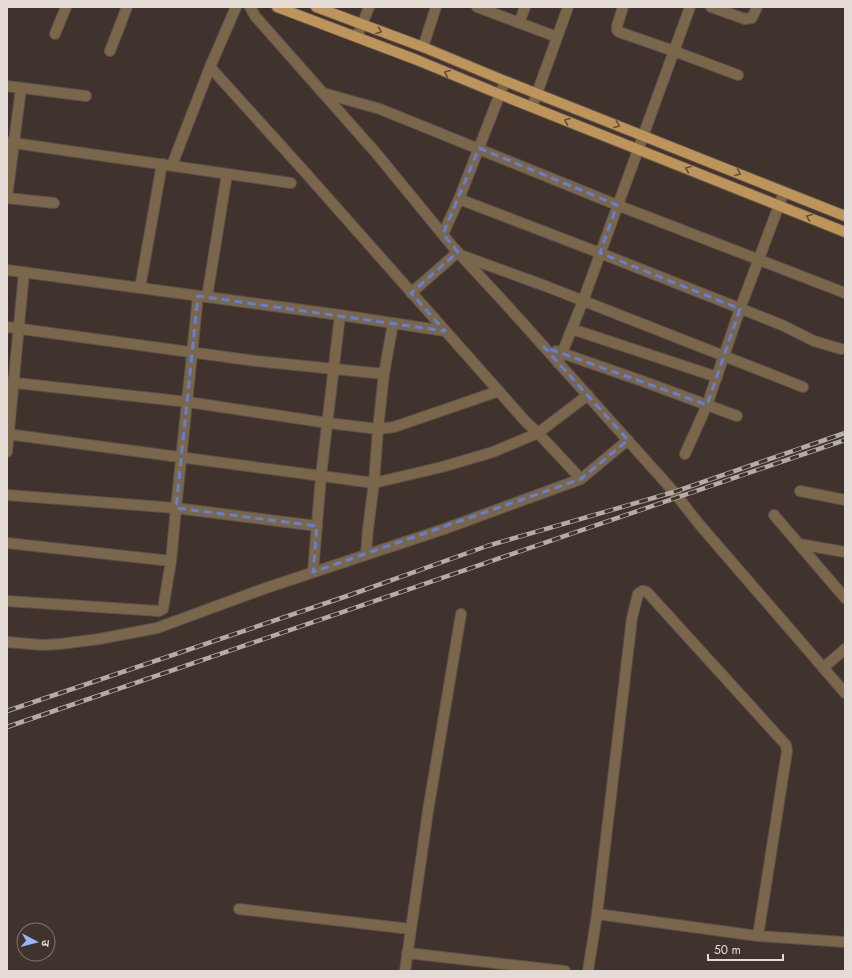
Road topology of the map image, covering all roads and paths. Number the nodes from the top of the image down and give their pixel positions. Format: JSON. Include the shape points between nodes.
{"nodes":[{"id":1,"x":66,"y":7,"type":"edge"},
{"id":2,"x":128,"y":7,"type":"edge"},
{"id":3,"x":236,"y":7,"type":"edge"},
{"id":4,"x":250,"y":7,"type":"edge"},
{"id":5,"x":277,"y":7,"type":"edge"},
{"id":6,"x":316,"y":7,"type":"edge"},
{"id":7,"x":369,"y":7,"type":"edge"},
{"id":8,"x":436,"y":7,"type":"edge"},
{"id":9,"x":477,"y":7,"type":"edge"},
{"id":10,"x":525,"y":7,"type":"edge"},
{"id":11,"x":568,"y":7,"type":"edge"},
{"id":12,"x":623,"y":7,"type":"edge"},
{"id":13,"x":690,"y":7,"type":"edge"},
{"id":14,"x":711,"y":7,"type":"edge"},
{"id":15,"x":757,"y":7,"type":"edge"},
{"id":16,"x":519,"y":23,"type":"junction"},
{"id":17,"x":362,"y":24,"type":"junction"},
{"id":18,"x":55,"y":34,"type":"dead end"},
{"id":19,"x":356,"y":37,"type":"junction"},
{"id":20,"x":557,"y":37,"type":"junction"},
{"id":21,"x":422,"y":47,"type":"junction"},
{"id":22,"x":110,"y":51,"type":"dead end"},
{"id":23,"x":674,"y":51,"type":"junction"},
{"id":24,"x":210,"y":67,"type":"junction"},
{"id":25,"x":738,"y":75,"type":"dead end"},
{"id":26,"x":504,"y":81,"type":"junction"},
{"id":27,"x":7,"y":86,"type":"edge"},
{"id":28,"x":21,"y":88,"type":"junction"},
{"id":29,"x":323,"y":93,"type":"junction"},
{"id":30,"x":499,"y":94,"type":"junction"},
{"id":31,"x":538,"y":94,"type":"junction"},
{"id":32,"x":86,"y":96,"type":"dead end"},
{"id":33,"x":532,"y":107,"type":"junction"},
{"id":34,"x":642,"y":135,"type":"junction"},
{"id":35,"x":10,"y":142,"type":"edge"},
{"id":36,"x":479,"y":148,"type":"junction"},
{"id":37,"x":638,"y":149,"type":"junction"},
{"id":38,"x":167,"y":164,"type":"junction"},
{"id":39,"x":227,"y":174,"type":"junction"},
{"id":40,"x":291,"y":183,"type":"dead end"},
{"id":41,"x":784,"y":192,"type":"junction"},
{"id":42,"x":7,"y":198,"type":"edge"},
{"id":43,"x":459,"y":199,"type":"junction"},
{"id":44,"x":54,"y":203,"type":"dead end"},
{"id":45,"x":617,"y":205,"type":"junction"},
{"id":46,"x":779,"y":205,"type":"junction"},
{"id":47,"x":845,"y":216,"type":"edge"},
{"id":48,"x":845,"y":232,"type":"edge"},
{"id":49,"x":443,"y":234,"type":"junction"},
{"id":50,"x":600,"y":252,"type":"junction"},
{"id":51,"x":460,"y":254,"type":"junction"},
{"id":52,"x":759,"y":259,"type":"junction"},
{"id":53,"x":7,"y":270,"type":"edge"},
{"id":54,"x":24,"y":272,"type":"junction"},
{"id":55,"x":140,"y":288,"type":"junction"},
{"id":56,"x":411,"y":293,"type":"junction"},
{"id":57,"x":845,"y":294,"type":"edge"},
{"id":58,"x":202,"y":296,"type":"junction"},
{"id":59,"x":583,"y":301,"type":"junction"},
{"id":60,"x":740,"y":309,"type":"junction"},
{"id":61,"x":340,"y":315,"type":"junction"},
{"id":62,"x":393,"y":323,"type":"junction"},
{"id":63,"x":7,"y":326,"type":"edge"},
{"id":64,"x":18,"y":328,"type":"junction"},
{"id":65,"x":572,"y":329,"type":"junction"},
{"id":66,"x":445,"y":331,"type":"junction"},
{"id":67,"x":841,"y":349,"type":"dead end"},
{"id":68,"x":193,"y":352,"type":"junction"},
{"id":69,"x":724,"y":356,"type":"junction"},
{"id":70,"x":560,"y":358,"type":"junction"},
{"id":71,"x":333,"y":370,"type":"junction"},
{"id":72,"x":384,"y":374,"type":"junction"},
{"id":73,"x":717,"y":377,"type":"junction"},
{"id":74,"x":11,"y":383,"type":"edge"},
{"id":75,"x":803,"y":387,"type":"dead end"},
{"id":76,"x":499,"y":391,"type":"junction"},
{"id":77,"x":588,"y":395,"type":"junction"},
{"id":78,"x":188,"y":402,"type":"junction"},
{"id":79,"x":707,"y":405,"type":"junction"},
{"id":80,"x":737,"y":416,"type":"dead end"},
{"id":81,"x":328,"y":423,"type":"junction"},
{"id":82,"x":378,"y":429,"type":"junction"},
{"id":83,"x":538,"y":433,"type":"junction"},
{"id":84,"x":8,"y":435,"type":"edge"},
{"id":85,"x":628,"y":440,"type":"junction"},
{"id":86,"x":7,"y":452,"type":"edge"},
{"id":87,"x":685,"y":454,"type":"dead end"},
{"id":88,"x":181,"y":456,"type":"junction"},
{"id":89,"x":321,"y":476,"type":"junction"},
{"id":90,"x":580,"y":479,"type":"junction"},
{"id":91,"x":374,"y":483,"type":"junction"},
{"id":92,"x":800,"y":491,"type":"dead end"},
{"id":93,"x":7,"y":495,"type":"edge"},
{"id":94,"x":845,"y":500,"type":"edge"},
{"id":95,"x":176,"y":508,"type":"junction"},
{"id":96,"x":774,"y":515,"type":"dead end"},
{"id":97,"x":317,"y":526,"type":"junction"},
{"id":98,"x":7,"y":543,"type":"edge"},
{"id":99,"x":799,"y":544,"type":"junction"},
{"id":100,"x":845,"y":552,"type":"edge"},
{"id":101,"x":366,"y":554,"type":"junction"},
{"id":102,"x":171,"y":562,"type":"junction"},
{"id":103,"x":313,"y":572,"type":"junction"},
{"id":104,"x":845,"y":598,"type":"edge"},
{"id":105,"x":7,"y":601,"type":"edge"},
{"id":106,"x":461,"y":614,"type":"dead end"},
{"id":107,"x":7,"y":642,"type":"edge"},
{"id":108,"x":845,"y":649,"type":"edge"},
{"id":109,"x":823,"y":668,"type":"junction"},
{"id":110,"x":845,"y":693,"type":"edge"},
{"id":111,"x":239,"y":909,"type":"dead end"},
{"id":112,"x":597,"y":914,"type":"junction"},
{"id":113,"x":410,"y":929,"type":"junction"},
{"id":114,"x":758,"y":936,"type":"junction"},
{"id":115,"x":845,"y":942,"type":"edge"},
{"id":116,"x":407,"y":953,"type":"junction"},
{"id":117,"x":405,"y":971,"type":"edge"},
{"id":118,"x":565,"y":971,"type":"edge"},
{"id":119,"x":588,"y":971,"type":"edge"}],
"edges":[{"from":1,"to":18,"type":"street"},
{"from":2,"to":22,"type":"street"},
{"from":3,"to":24,"type":"street"},
{"from":4,"to":29,"type":"street","via":[[255,16]]},
{"from":5,"to":19,"type":"main road"},
{"from":6,"to":17,"type":"main road"},
{"from":7,"to":17,"type":"street"},
{"from":8,"to":21,"type":"street"},
{"from":9,"to":16,"type":"street"},
{"from":10,"to":16,"type":"street"},
{"from":11,"to":20,"type":"street"},
{"from":12,"to":23,"type":"street","via":[[617,26],[619,32]]},
{"from":13,"to":23,"type":"street"},
{"from":14,"to":15,"type":"street","via":[[749,20]]},
{"from":16,"to":20,"type":"street"},
{"from":17,"to":19,"type":"street"},
{"from":17,"to":21,"type":"main road","one_way":true},
{"from":30,"to":19,"type":"main road","one_way":true},
{"from":20,"to":31,"type":"street"},
{"from":21,"to":26,"type":"main road"},
{"from":23,"to":25,"type":"street"},
{"from":23,"to":34,"type":"street"},
{"from":24,"to":38,"type":"street"},
{"from":24,"to":56,"type":"street"},
{"from":26,"to":30,"type":"street"},
{"from":26,"to":31,"type":"main road"},
{"from":27,"to":28,"type":"street"},
{"from":28,"to":32,"type":"street"},
{"from":28,"to":35,"type":"street"},
{"from":29,"to":36,"type":"street","via":[[380,109]]},
{"from":29,"to":49,"type":"street"},
{"from":30,"to":33,"type":"main road"},
{"from":30,"to":36,"type":"street"},
{"from":31,"to":33,"type":"street"},
{"from":31,"to":34,"type":"main road","one_way":true},
{"from":37,"to":33,"type":"main road","one_way":true},
{"from":34,"to":37,"type":"street"},
{"from":34,"to":41,"type":"main road","one_way":true},
{"from":35,"to":38,"type":"street"},
{"from":35,"to":42,"type":"street"},
{"from":36,"to":43,"type":"street"},
{"from":36,"to":45,"type":"street"},
{"from":37,"to":45,"type":"street"},
{"from":46,"to":37,"type":"main road","one_way":true},
{"from":38,"to":39,"type":"street"},
{"from":38,"to":55,"type":"street"},
{"from":39,"to":40,"type":"street"},
{"from":39,"to":58,"type":"street"},
{"from":41,"to":46,"type":"street"},
{"from":41,"to":47,"type":"main road"},
{"from":42,"to":44,"type":"street"},
{"from":43,"to":49,"type":"street"},
{"from":43,"to":50,"type":"street"},
{"from":45,"to":50,"type":"street"},
{"from":45,"to":52,"type":"street"},
{"from":48,"to":46,"type":"main road","one_way":true},
{"from":46,"to":52,"type":"street"},
{"from":49,"to":51,"type":"street"},
{"from":50,"to":59,"type":"street"},
{"from":50,"to":60,"type":"street"},
{"from":51,"to":56,"type":"street"},
{"from":51,"to":59,"type":"street"},
{"from":51,"to":70,"type":"street","via":[[546,349]]},
{"from":52,"to":57,"type":"street"},
{"from":52,"to":60,"type":"street"},
{"from":53,"to":54,"type":"street"},
{"from":54,"to":55,"type":"street"},
{"from":54,"to":64,"type":"street"},
{"from":55,"to":58,"type":"street"},
{"from":56,"to":66,"type":"street"},
{"from":58,"to":61,"type":"street"},
{"from":58,"to":68,"type":"street"},
{"from":59,"to":65,"type":"street"},
{"from":59,"to":69,"type":"street"},
{"from":60,"to":67,"type":"street","via":[[814,341]]},
{"from":60,"to":69,"type":"street"},
{"from":61,"to":62,"type":"street"},
{"from":61,"to":71,"type":"street"},
{"from":62,"to":66,"type":"street"},
{"from":62,"to":72,"type":"street"},
{"from":63,"to":64,"type":"street"},
{"from":64,"to":68,"type":"street"},
{"from":64,"to":74,"type":"street"},
{"from":65,"to":70,"type":"street"},
{"from":65,"to":73,"type":"street"},
{"from":66,"to":76,"type":"street"},
{"from":68,"to":71,"type":"street"},
{"from":68,"to":78,"type":"street"},
{"from":69,"to":73,"type":"street"},
{"from":69,"to":75,"type":"street"},
{"from":70,"to":77,"type":"street"},
{"from":70,"to":79,"type":"street"},
{"from":71,"to":72,"type":"street"},
{"from":71,"to":81,"type":"street"},
{"from":72,"to":82,"type":"street"},
{"from":73,"to":79,"type":"street"},
{"from":74,"to":78,"type":"street"},
{"from":74,"to":84,"type":"street"},
{"from":76,"to":82,"type":"street","via":[[394,427]]},
{"from":76,"to":83,"type":"street"},
{"from":77,"to":83,"type":"street"},
{"from":77,"to":85,"type":"street"},
{"from":78,"to":81,"type":"street"},
{"from":78,"to":88,"type":"street"},
{"from":79,"to":80,"type":"street"},
{"from":79,"to":87,"type":"street"},
{"from":81,"to":82,"type":"street"},
{"from":81,"to":89,"type":"street"},
{"from":82,"to":91,"type":"street"},
{"from":83,"to":90,"type":"street"},
{"from":83,"to":91,"type":"street","via":[[493,452]]},
{"from":84,"to":86,"type":"street"},
{"from":84,"to":88,"type":"street"},
{"from":85,"to":90,"type":"street"},
{"from":85,"to":109,"type":"street"},
{"from":88,"to":89,"type":"street"},
{"from":88,"to":95,"type":"street"},
{"from":89,"to":91,"type":"street"},
{"from":89,"to":97,"type":"street"},
{"from":90,"to":101,"type":"street","via":[[444,529]]},
{"from":91,"to":101,"type":"street"},
{"from":92,"to":94,"type":"street"},
{"from":93,"to":95,"type":"street"},
{"from":95,"to":97,"type":"street"},
{"from":95,"to":102,"type":"street"},
{"from":96,"to":99,"type":"street"},
{"from":97,"to":103,"type":"street"},
{"from":98,"to":102,"type":"street"},
{"from":99,"to":100,"type":"street"},
{"from":99,"to":104,"type":"street"},
{"from":101,"to":103,"type":"street"},
{"from":102,"to":105,"type":"street","via":[[165,604],[163,609],[158,611]]},
{"from":103,"to":107,"type":"street","via":[[158,628],[60,644]]},
{"from":106,"to":113,"type":"street"},
{"from":108,"to":109,"type":"street"},
{"from":109,"to":110,"type":"street"},
{"from":111,"to":113,"type":"street"},
{"from":112,"to":114,"type":"street"},
{"from":112,"to":114,"type":"street","via":[[632,618],[638,594],[642,591],[647,592],[786,745]]},
{"from":112,"to":119,"type":"street"},
{"from":113,"to":116,"type":"street"},
{"from":114,"to":115,"type":"street"},
{"from":116,"to":117,"type":"street"},
{"from":116,"to":118,"type":"street"}]}
